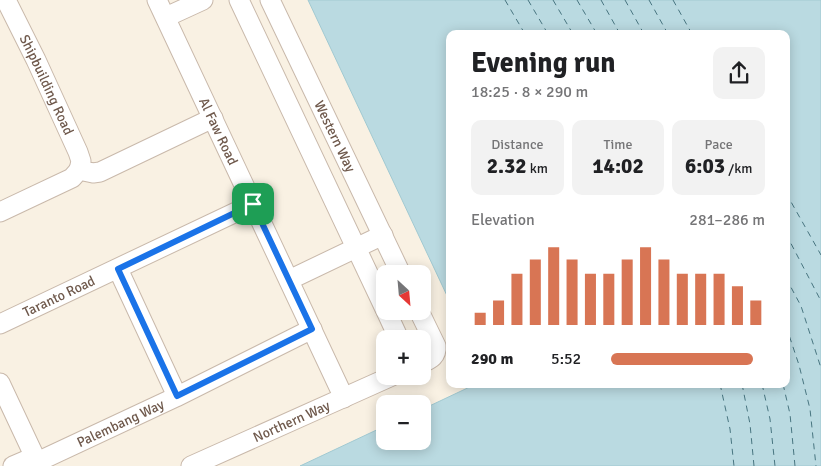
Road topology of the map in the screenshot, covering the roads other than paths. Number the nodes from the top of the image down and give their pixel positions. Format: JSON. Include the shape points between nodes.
{"nodes":[{"id":1,"x":6,"y":0,"type":"edge"},
{"id":2,"x":158,"y":0,"type":"edge"},
{"id":3,"x":203,"y":0,"type":"edge"},
{"id":4,"x":239,"y":0,"type":"edge"},
{"id":5,"x":270,"y":0,"type":"edge"},
{"id":6,"x":166,"y":17,"type":"junction"},
{"id":7,"x":213,"y":118,"type":"junction"},
{"id":8,"x":79,"y":170,"type":"junction"},
{"id":9,"x":253,"y":204,"type":"junction"},
{"id":10,"x":0,"y":212,"type":"edge"},
{"id":11,"x":383,"y":236,"type":"junction"},
{"id":12,"x":356,"y":248,"type":"junction"},
{"id":13,"x":397,"y":265,"type":"edge"},
{"id":14,"x":118,"y":269,"type":"junction"},
{"id":15,"x":289,"y":280,"type":"junction"},
{"id":16,"x":376,"y":289,"type":"edge"},
{"id":17,"x":0,"y":324,"type":"edge"},
{"id":18,"x":312,"y":329,"type":"junction"},
{"id":19,"x":431,"y":336,"type":"edge"},
{"id":20,"x":431,"y":358,"type":"edge"},
{"id":21,"x":0,"y":383,"type":"edge"},
{"id":22,"x":376,"y":383,"type":"edge"},
{"id":23,"x":177,"y":396,"type":"junction"},
{"id":24,"x":344,"y":398,"type":"junction"},
{"id":25,"x":36,"y":462,"type":"edge"},
{"id":26,"x":14,"y":466,"type":"edge"},
{"id":27,"x":191,"y":466,"type":"edge"}],
"edges":[{"from":1,"to":8,"type":"lane","name":"Shipbuilding Road","via":[[78,152]]},
{"from":2,"to":6,"type":"lane","name":"Al Faw Road"},
{"from":3,"to":6,"type":"lane"},
{"from":4,"to":12,"type":"lane"},
{"from":5,"to":11,"type":"lane","name":"Western Way"},
{"from":6,"to":7,"type":"lane","name":"Al Faw Road"},
{"from":7,"to":8,"type":"lane","via":[[100,172]]},
{"from":7,"to":9,"type":"lane","name":"Al Faw Road"},
{"from":8,"to":10,"type":"lane","via":[[72,178]]},
{"from":9,"to":14,"type":"lane","name":"Taranto Road"},
{"from":9,"to":15,"type":"lane","name":"Al Faw Road"},
{"from":11,"to":12,"type":"lane"},
{"from":11,"to":13,"type":"lane","name":"Western Way"},
{"from":12,"to":15,"type":"lane"},
{"from":12,"to":16,"type":"lane"},
{"from":14,"to":17,"type":"lane","name":"Taranto Road"},
{"from":14,"to":23,"type":"lane"},
{"from":15,"to":18,"type":"lane","name":"Al Faw Road"},
{"from":18,"to":23,"type":"lane","name":"Palembang Way"},
{"from":18,"to":24,"type":"lane","name":"Al Faw Road"},
{"from":19,"to":20,"type":"lane","via":[[436,346]]},
{"from":21,"to":25,"type":"lane"},
{"from":22,"to":24,"type":"lane","name":"Northern Way"},
{"from":23,"to":25,"type":"lane","name":"Palembang Way"},
{"from":24,"to":27,"type":"lane","name":"Northern Way"},
{"from":25,"to":26,"type":"lane","name":"Palembang Way"}]}
